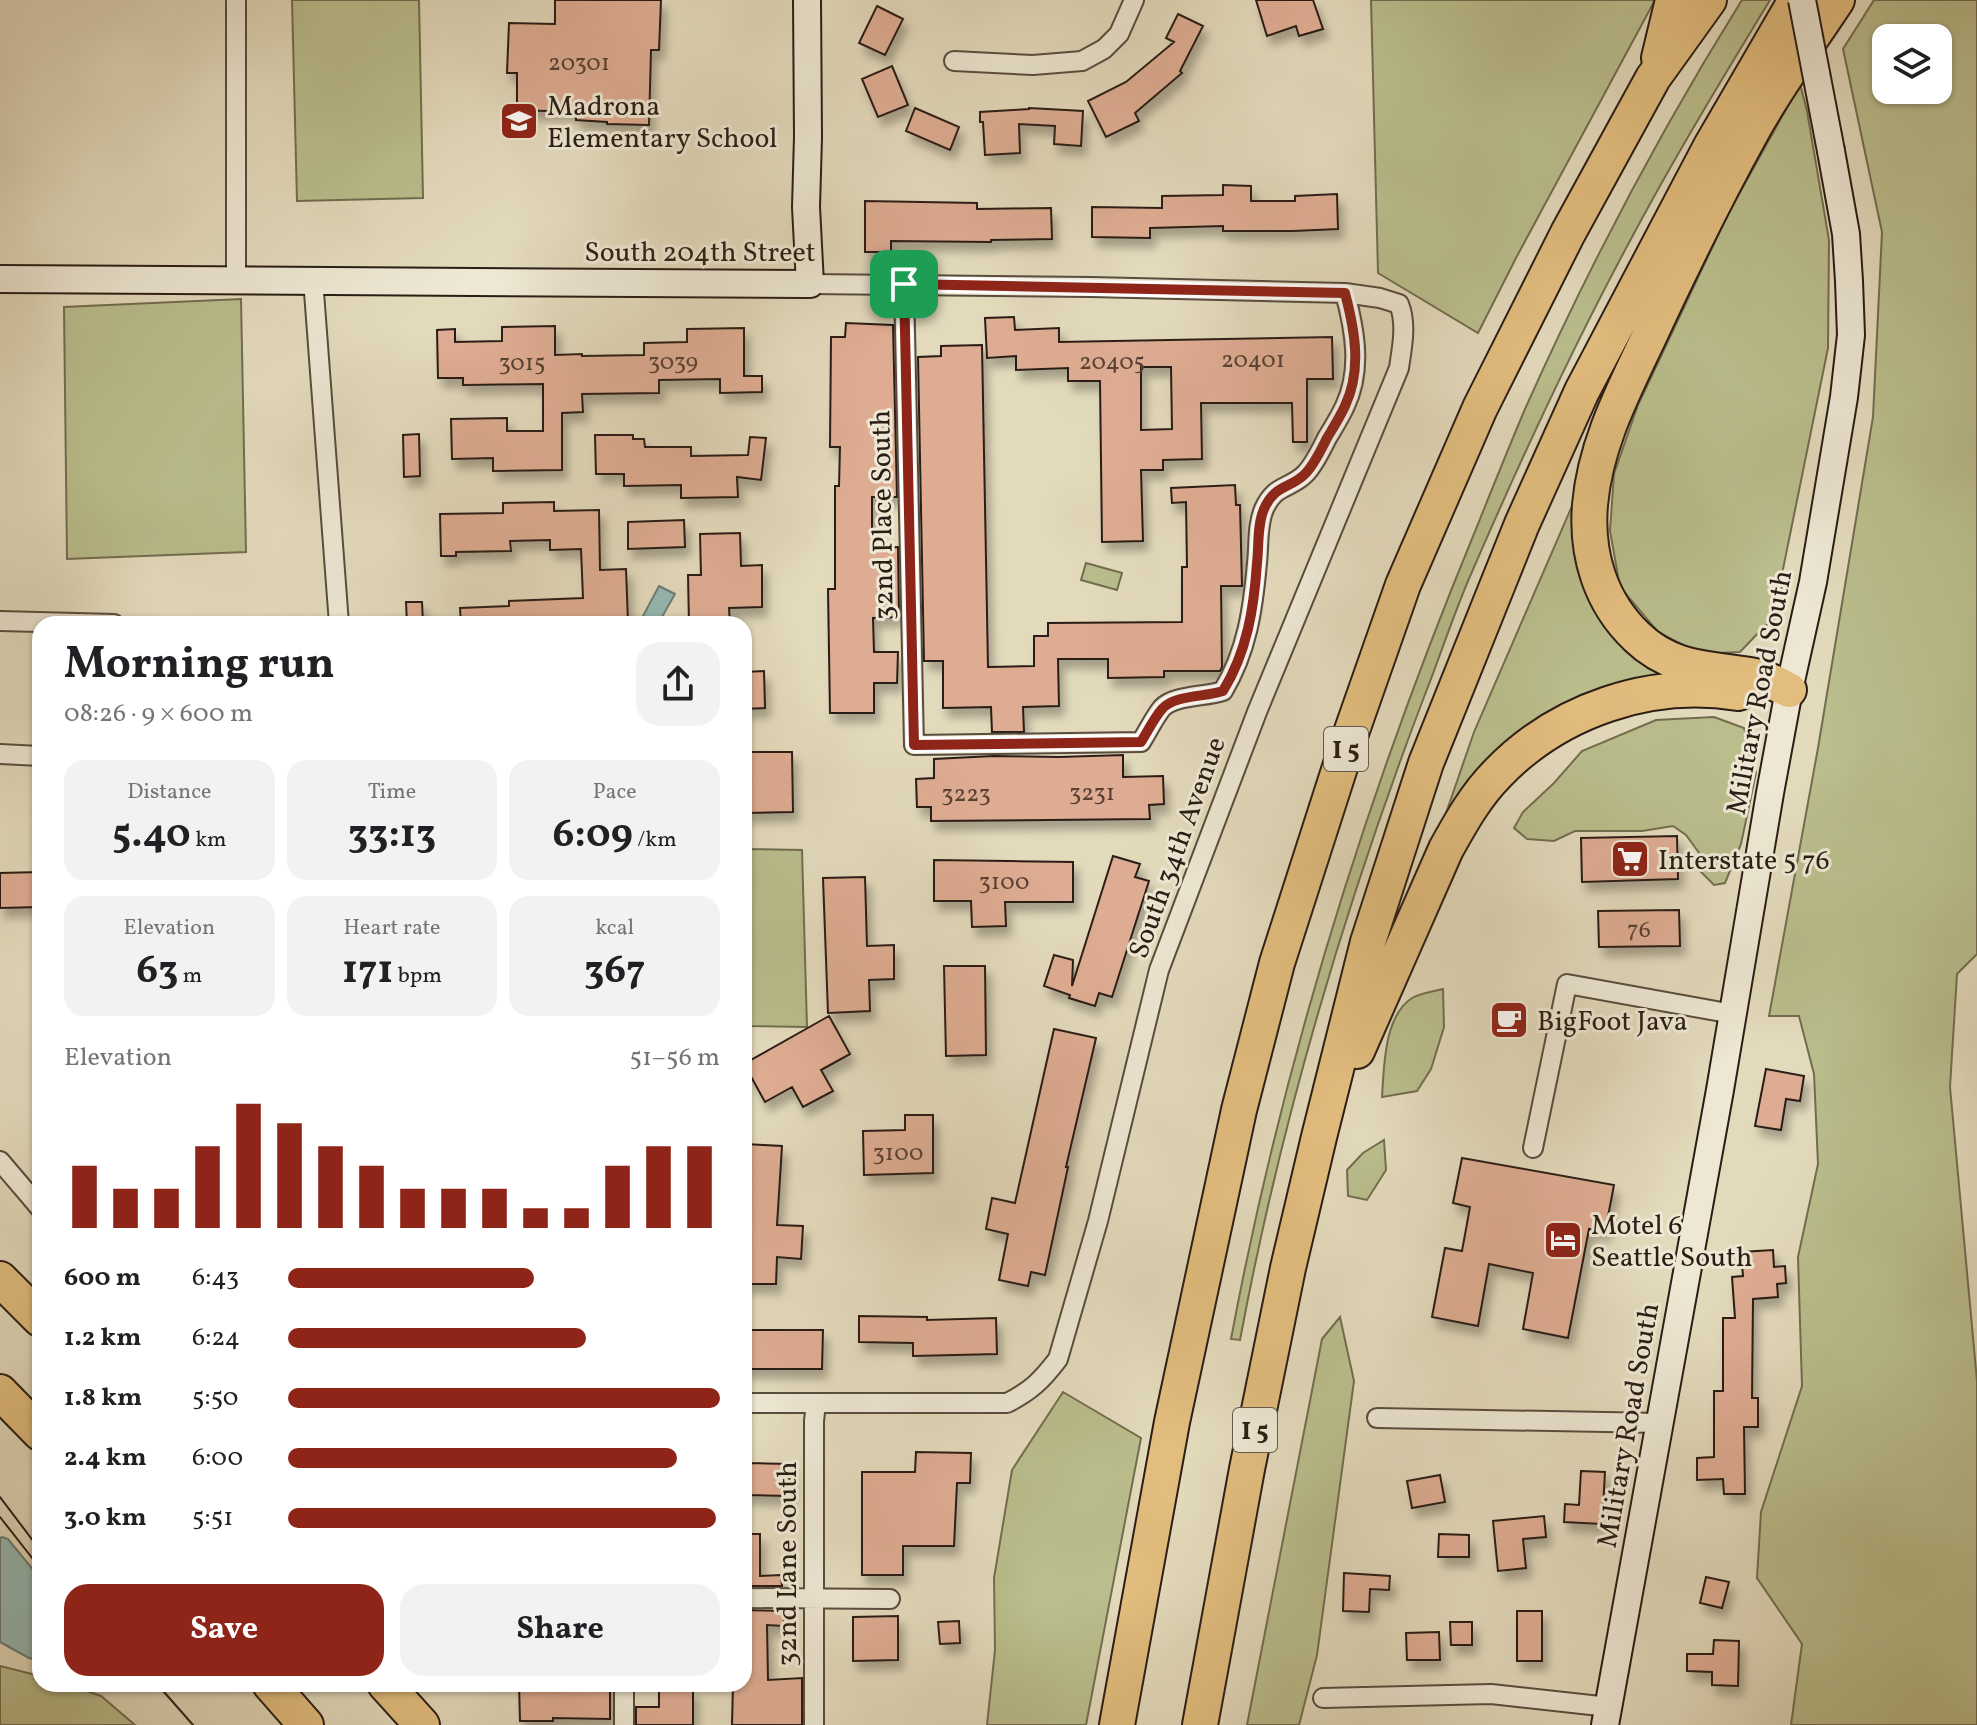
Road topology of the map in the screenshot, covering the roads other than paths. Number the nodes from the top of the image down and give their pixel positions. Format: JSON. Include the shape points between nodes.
{"nodes":[{"id":1,"x":236,"y":0,"type":"edge"},
{"id":2,"x":807,"y":0,"type":"edge"},
{"id":3,"x":1134,"y":0,"type":"edge"},
{"id":4,"x":1673,"y":0,"type":"edge"},
{"id":5,"x":1709,"y":0,"type":"edge"},
{"id":6,"x":1796,"y":0,"type":"edge"},
{"id":7,"x":1802,"y":0,"type":"edge"},
{"id":8,"x":1837,"y":0,"type":"edge"},
{"id":9,"x":954,"y":61,"type":"dead end"},
{"id":10,"x":1653,"y":78,"type":"junction"},
{"id":11,"x":0,"y":279,"type":"edge"},
{"id":12,"x":236,"y":279,"type":"junction"},
{"id":13,"x":313,"y":279,"type":"junction"},
{"id":14,"x":810,"y":284,"type":"junction"},
{"id":15,"x":904,"y":284,"type":"junction"},
{"id":16,"x":1345,"y":293,"type":"junction"},
{"id":17,"x":1399,"y":304,"type":"joint"},
{"id":18,"x":338,"y":616,"type":"edge"},
{"id":19,"x":0,"y":621,"type":"edge"},
{"id":20,"x":32,"y":622,"type":"edge"},
{"id":21,"x":1789,"y":690,"type":"junction"},
{"id":22,"x":0,"y":754,"type":"edge"},
{"id":23,"x":32,"y":756,"type":"edge"},
{"id":24,"x":1733,"y":1014,"type":"junction"},
{"id":25,"x":1319,"y":1137,"type":"junction"},
{"id":26,"x":1533,"y":1148,"type":"dead end"},
{"id":27,"x":0,"y":1161,"type":"edge"},
{"id":28,"x":32,"y":1199,"type":"edge"},
{"id":29,"x":0,"y":1279,"type":"edge"},
{"id":30,"x":32,"y":1311,"type":"edge"},
{"id":31,"x":0,"y":1392,"type":"edge"},
{"id":32,"x":752,"y":1403,"type":"edge"},
{"id":33,"x":816,"y":1403,"type":"junction"},
{"id":34,"x":1377,"y":1418,"type":"dead end"},
{"id":35,"x":1660,"y":1423,"type":"junction"},
{"id":36,"x":32,"y":1425,"type":"edge"},
{"id":37,"x":752,"y":1598,"type":"edge"},
{"id":38,"x":814,"y":1598,"type":"junction"},
{"id":39,"x":890,"y":1599,"type":"dead end"},
{"id":40,"x":277,"y":1692,"type":"edge"},
{"id":41,"x":392,"y":1692,"type":"edge"},
{"id":42,"x":624,"y":1692,"type":"edge"},
{"id":43,"x":1323,"y":1698,"type":"dead end"},
{"id":44,"x":1607,"y":1716,"type":"edge"},
{"id":45,"x":306,"y":1725,"type":"edge"},
{"id":46,"x":422,"y":1725,"type":"edge"},
{"id":47,"x":624,"y":1725,"type":"edge"},
{"id":48,"x":814,"y":1725,"type":"edge"},
{"id":49,"x":1117,"y":1725,"type":"edge"},
{"id":50,"x":1200,"y":1725,"type":"edge"}],
"edges":[{"from":1,"to":12,"type":"street"},
{"from":2,"to":14,"type":"main road"},
{"from":3,"to":9,"type":"street","via":[[1119,34],[1082,61]]},
{"from":4,"to":10,"type":"highway"},
{"from":5,"to":10,"type":"highway","number":"I 5"},
{"from":6,"to":25,"type":"highway","number":"I 5","via":[[1633,291],[1522,524],[1426,763],[1368,942]]},
{"from":7,"to":21,"type":"main road","name":"Military Road South","bridge":true,"via":[[1846,234],[1851,335],[1813,582]]},
{"from":8,"to":21,"type":"highway","via":[[1752,131],[1674,283],[1607,427],[1590,506],[1595,569],[1616,614],[1638,638],[1673,661],[1758,676]]},
{"from":10,"to":49,"type":"highway","number":"I 5","via":[[1480,408],[1403,585],[1350,736],[1277,963],[1239,1110],[1172,1422]]},
{"from":11,"to":12,"type":"main road","name":"South 204th Street"},
{"from":12,"to":13,"type":"main road","name":"South 204th Street"},
{"from":13,"to":14,"type":"main road","name":"South 204th Street"},
{"from":13,"to":18,"type":"street"},
{"from":14,"to":15,"type":"street","name":"South 204th Street"},
{"from":15,"to":16,"type":"street","name":"South 204th Street"},
{"from":15,"to":16,"type":"street","name":"32nd Place South","via":[[914,745],[1141,742],[1170,702],[1223,691],[1247,636],[1264,508],[1279,488],[1304,475],[1351,392],[1356,347]]},
{"from":16,"to":17,"type":"street","name":"South 204th Street"},
{"from":17,"to":33,"type":"street","name":"South 34th Avenue","via":[[1399,368],[1257,712],[1159,970],[1098,1221],[1058,1359],[1027,1393],[1007,1403]]},
{"from":19,"to":20,"type":"street"},
{"from":21,"to":24,"type":"main road","name":"Military Road South"},
{"from":21,"to":25,"type":"highway","via":[[1761,697],[1673,691],[1620,700],[1569,720],[1507,764],[1462,819],[1446,849]]},
{"from":22,"to":23,"type":"street"},
{"from":24,"to":26,"type":"street","via":[[1567,984]]},
{"from":24,"to":35,"type":"main road","name":"Military Road South"},
{"from":25,"to":50,"type":"highway","number":"I 5","via":[[1247,1469]]},
{"from":27,"to":28,"type":"street"},
{"from":29,"to":30,"type":"highway"},
{"from":31,"to":36,"type":"highway"},
{"from":32,"to":33,"type":"street"},
{"from":33,"to":38,"type":"street","name":"32nd Lane South"},
{"from":34,"to":35,"type":"street"},
{"from":35,"to":44,"type":"main road","name":"Military Road South"},
{"from":37,"to":38,"type":"street"},
{"from":38,"to":39,"type":"street"},
{"from":38,"to":48,"type":"street","name":"32nd Lane South"},
{"from":40,"to":45,"type":"highway"},
{"from":41,"to":46,"type":"highway"},
{"from":42,"to":47,"type":"street"},
{"from":43,"to":44,"type":"street","via":[[1491,1694]]}]}
